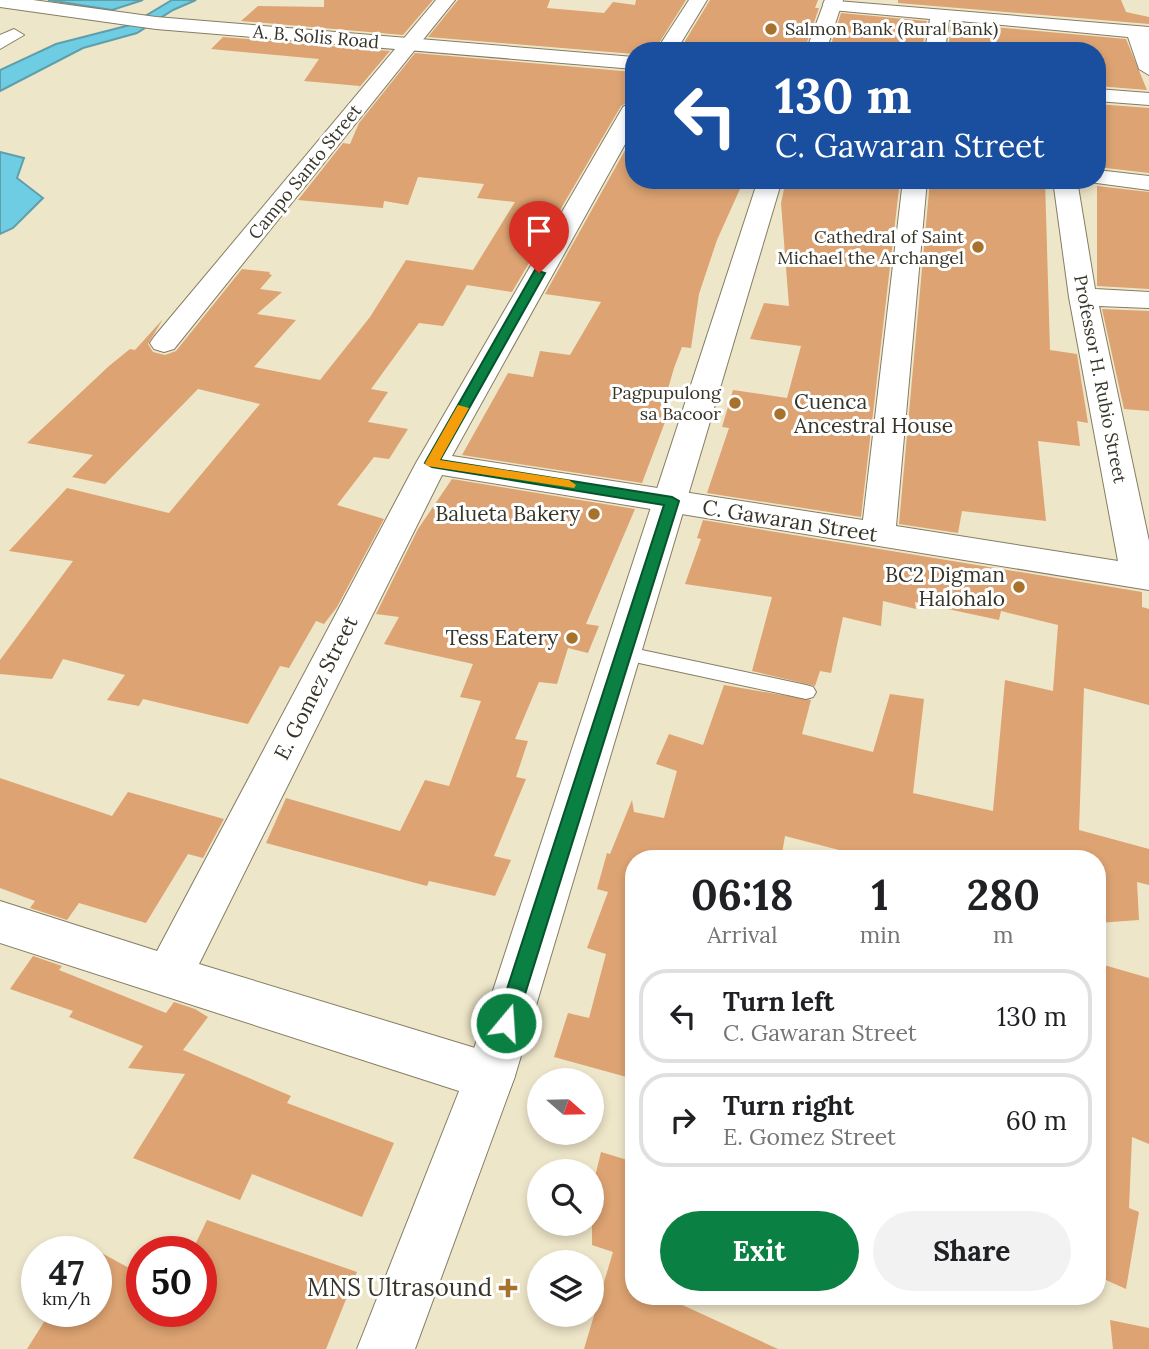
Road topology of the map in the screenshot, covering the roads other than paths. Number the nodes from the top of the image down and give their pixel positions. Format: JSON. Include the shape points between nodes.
{"nodes":[{"id":1,"x":446,"y":0,"type":"edge"},
{"id":2,"x":698,"y":0,"type":"edge"},
{"id":3,"x":0,"y":1,"type":"edge"},
{"id":4,"x":833,"y":2,"type":"edge"},
{"id":5,"x":943,"y":7,"type":"edge"},
{"id":6,"x":1142,"y":33,"type":"edge"},
{"id":7,"x":672,"y":42,"type":"edge"},
{"id":8,"x":819,"y":42,"type":"edge"},
{"id":9,"x":937,"y":42,"type":"edge"},
{"id":10,"x":410,"y":45,"type":"junction"},
{"id":11,"x":625,"y":62,"type":"edge"},
{"id":12,"x":1149,"y":69,"type":"edge"},
{"id":13,"x":1106,"y":96,"type":"edge"},
{"id":14,"x":1149,"y":99,"type":"edge"},
{"id":15,"x":625,"y":123,"type":"edge"},
{"id":16,"x":1106,"y":178,"type":"edge"},
{"id":17,"x":1149,"y":183,"type":"edge"},
{"id":18,"x":767,"y":189,"type":"edge"},
{"id":19,"x":914,"y":189,"type":"edge"},
{"id":20,"x":1066,"y":189,"type":"edge"},
{"id":21,"x":1083,"y":297,"type":"junction"},
{"id":22,"x":1149,"y":300,"type":"edge"},
{"id":23,"x":164,"y":343,"type":"dead end"},
{"id":24,"x":432,"y":463,"type":"junction"},
{"id":25,"x":672,"y":501,"type":"junction"},
{"id":26,"x":878,"y":535,"type":"junction"},
{"id":27,"x":1144,"y":578,"type":"edge"},
{"id":28,"x":624,"y":653,"type":"junction"},
{"id":29,"x":806,"y":692,"type":"dead end"},
{"id":30,"x":0,"y":922,"type":"edge"},
{"id":31,"x":168,"y":977,"type":"junction"},
{"id":32,"x":490,"y":1076,"type":"junction"},
{"id":33,"x":386,"y":1349,"type":"edge"}],
"edges":[{"from":1,"to":10,"type":"street","name":"Campo Santo Street"},
{"from":2,"to":7,"type":"street"},
{"from":3,"to":10,"type":"street","name":"A. B. Solis Road","via":[[156,23]]},
{"from":4,"to":5,"type":"street"},
{"from":4,"to":8,"type":"street"},
{"from":5,"to":6,"type":"street","via":[[1032,24]]},
{"from":5,"to":9,"type":"street"},
{"from":6,"to":12,"type":"street"},
{"from":10,"to":11,"type":"street","name":"A. B. Solis Road"},
{"from":10,"to":23,"type":"street","name":"Campo Santo Street"},
{"from":13,"to":14,"type":"street"},
{"from":15,"to":24,"type":"street","name":"E. Gomez Street"},
{"from":16,"to":17,"type":"street"},
{"from":18,"to":25,"type":"street"},
{"from":19,"to":26,"type":"street"},
{"from":20,"to":21,"type":"street","name":"Professor H. Rubio Street"},
{"from":21,"to":22,"type":"street"},
{"from":21,"to":27,"type":"street","name":"Professor H. Rubio Street"},
{"from":24,"to":25,"type":"street","name":"C. Gawaran Street"},
{"from":24,"to":31,"type":"street","name":"E. Gomez Street"},
{"from":25,"to":26,"type":"street","name":"C. Gawaran Street"},
{"from":25,"to":28,"type":"street"},
{"from":26,"to":27,"type":"street","name":"C. Gawaran Street"},
{"from":28,"to":29,"type":"lane"},
{"from":28,"to":32,"type":"street"},
{"from":30,"to":31,"type":"street"},
{"from":31,"to":32,"type":"street"},
{"from":32,"to":33,"type":"street"}]}
